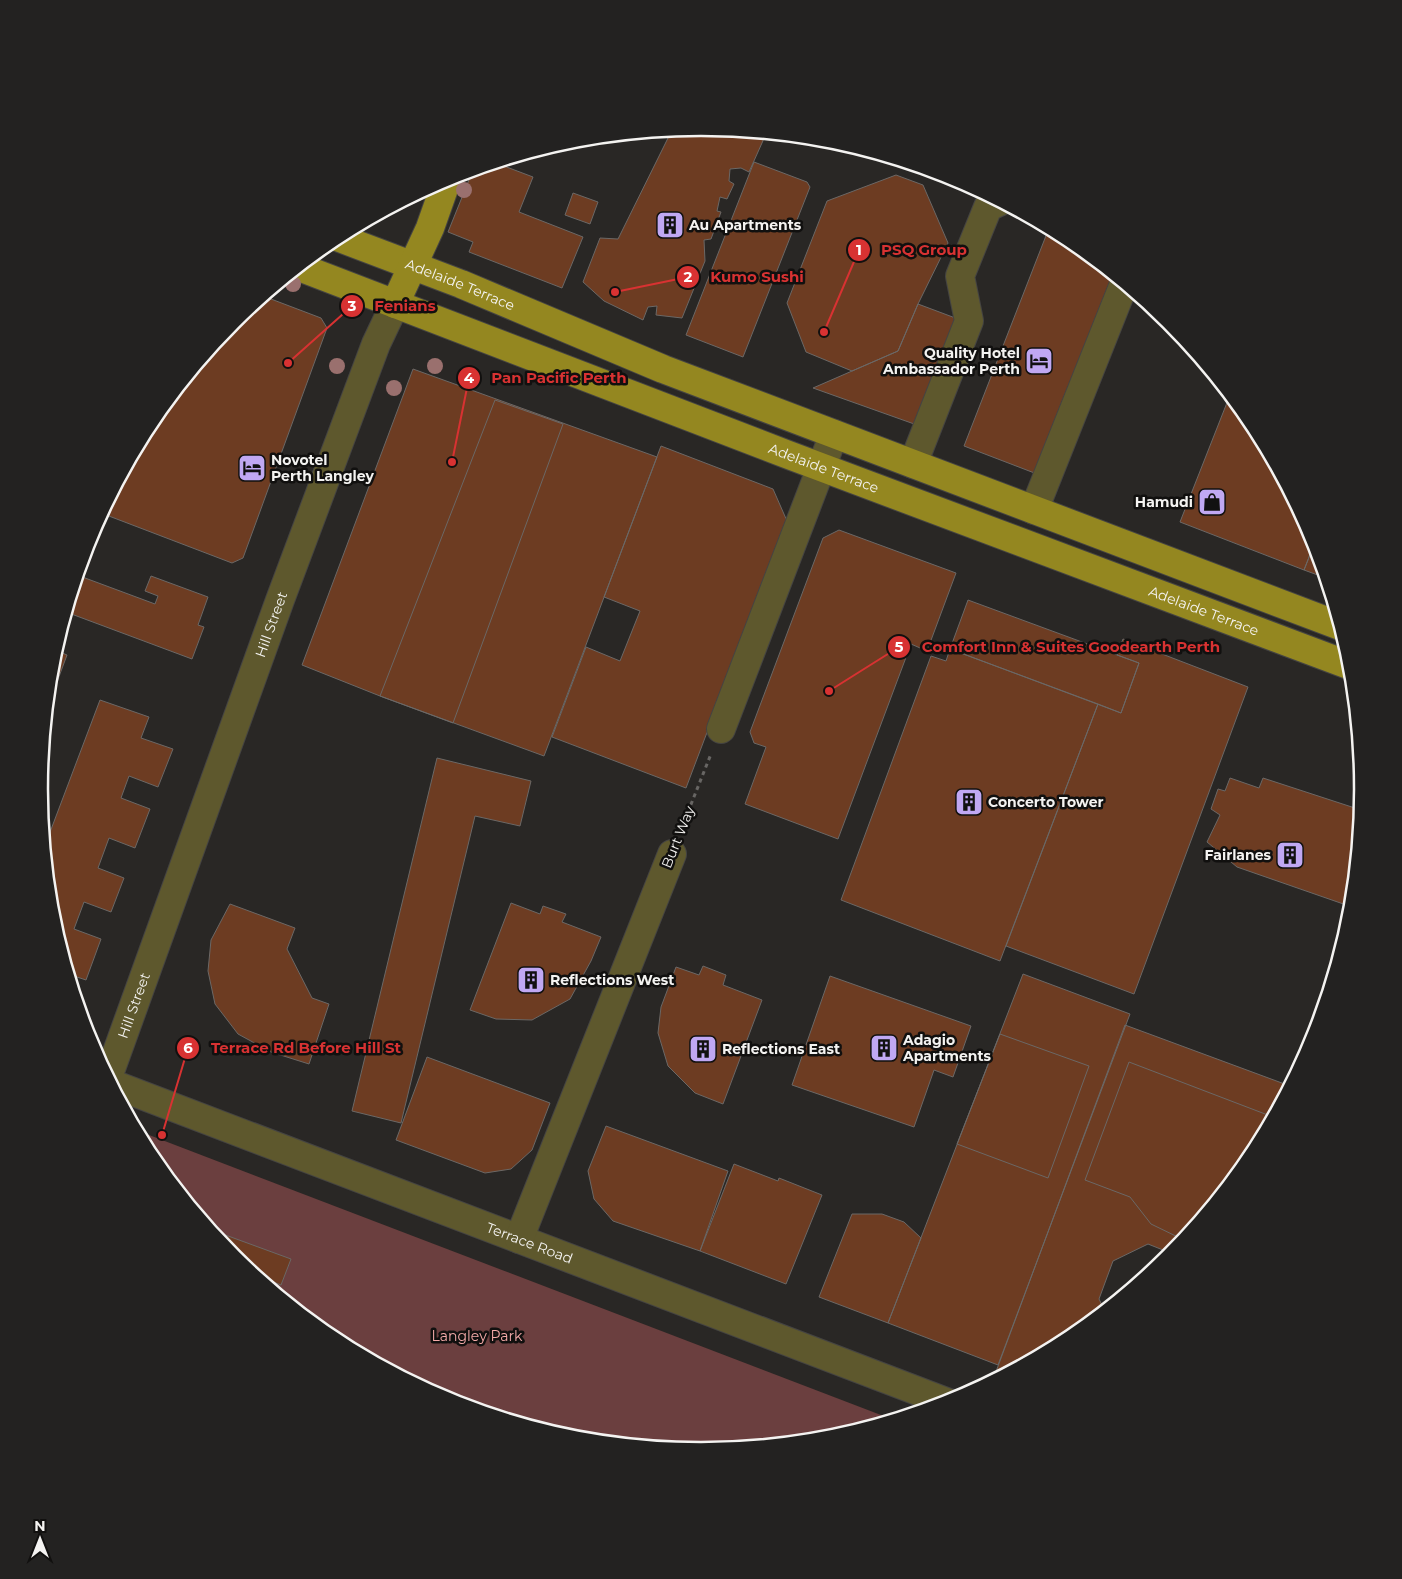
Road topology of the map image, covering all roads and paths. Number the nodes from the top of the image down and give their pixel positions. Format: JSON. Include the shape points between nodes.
{"nodes":[{"id":1,"x":444,"y":189,"type":"edge"},
{"id":2,"x":993,"y":205,"type":"edge"},
{"id":3,"x":347,"y":241,"type":"edge"},
{"id":4,"x":412,"y":265,"type":"junction"},
{"id":5,"x":305,"y":270,"type":"edge"},
{"id":6,"x":1122,"y":290,"type":"edge"},
{"id":7,"x":395,"y":304,"type":"junction"},
{"id":8,"x":834,"y":434,"type":"junction"},
{"id":9,"x":913,"y":464,"type":"junction"},
{"id":10,"x":821,"y":467,"type":"junction"},
{"id":11,"x":1034,"y":510,"type":"junction"},
{"id":12,"x":1333,"y":623,"type":"edge"},
{"id":13,"x":1342,"y":663,"type":"edge"},
{"id":14,"x":721,"y":729,"type":"joint"},
{"id":15,"x":672,"y":854,"type":"joint"},
{"id":16,"x":111,"y":1070,"type":"edge"},
{"id":17,"x":119,"y":1086,"type":"edge"},
{"id":18,"x":519,"y":1239,"type":"junction"},
{"id":19,"x":937,"y":1398,"type":"edge"}],
"edges":[{"from":1,"to":4,"type":"main road","name":"Hill Street"},
{"from":2,"to":9,"type":"street","via":[[988,207],[960,276],[969,321]]},
{"from":3,"to":4,"type":"main road","name":"Adelaide Terrace"},
{"from":4,"to":7,"type":"main road","name":"Hill Street"},
{"from":4,"to":8,"type":"main road","name":"Adelaide Terrace","via":[[663,369]]},
{"from":5,"to":7,"type":"main road","name":"Adelaide Terrace"},
{"from":6,"to":11,"type":"street"},
{"from":7,"to":10,"type":"main road","name":"Adelaide Terrace"},
{"from":7,"to":16,"type":"street","name":"Hill Street","via":[[376,344],[287,582]]},
{"from":8,"to":9,"type":"main road","name":"Adelaide Terrace"},
{"from":8,"to":10,"type":"street"},
{"from":9,"to":11,"type":"main road","name":"Adelaide Terrace"},
{"from":10,"to":13,"type":"main road","name":"Adelaide Terrace"},
{"from":10,"to":14,"type":"street"},
{"from":11,"to":12,"type":"main road","name":"Adelaide Terrace"},
{"from":14,"to":15,"type":"path","name":"Burt Way"},
{"from":15,"to":18,"type":"street","name":"Burt Way"},
{"from":17,"to":18,"type":"street","name":"Terrace Road"},
{"from":18,"to":19,"type":"street","name":"Terrace Road"}]}
